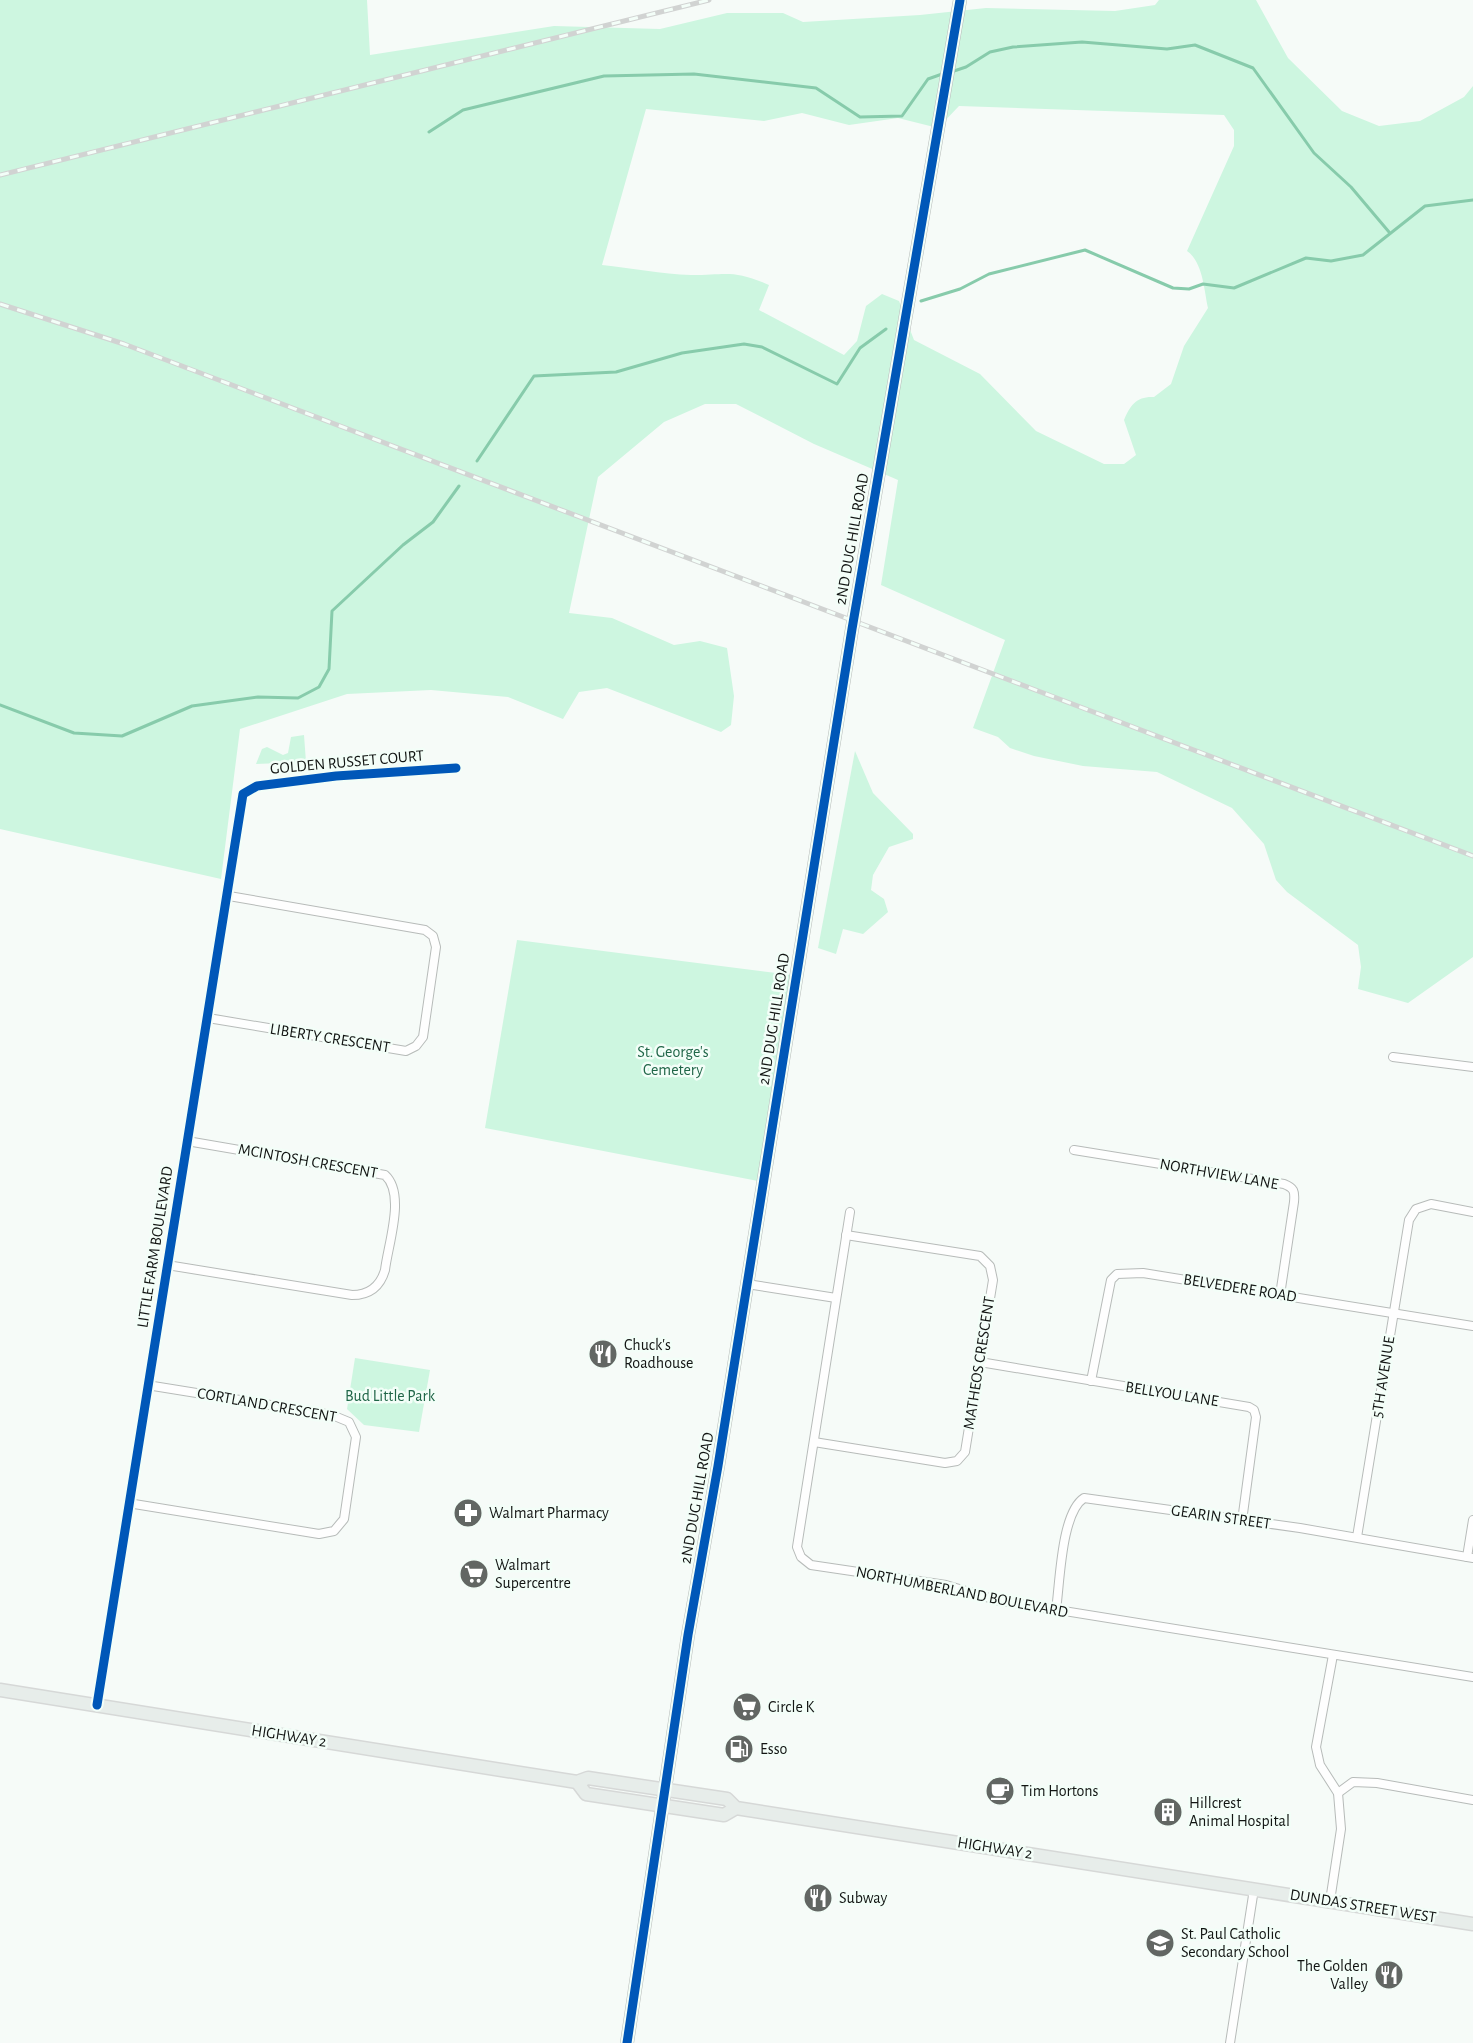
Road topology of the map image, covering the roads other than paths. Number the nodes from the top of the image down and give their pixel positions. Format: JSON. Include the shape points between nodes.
{"nodes":[{"id":1,"x":960,"y":0,"type":"edge"},
{"id":2,"x":456,"y":768,"type":"dead end"},
{"id":3,"x":243,"y":794,"type":"joint"},
{"id":4,"x":229,"y":896,"type":"junction"},
{"id":5,"x":208,"y":1018,"type":"junction"},
{"id":6,"x":1393,"y":1057,"type":"dead end"},
{"id":7,"x":1473,"y":1068,"type":"edge"},
{"id":8,"x":187,"y":1141,"type":"junction"},
{"id":9,"x":1074,"y":1150,"type":"dead end"},
{"id":10,"x":850,"y":1212,"type":"dead end"},
{"id":11,"x":1473,"y":1212,"type":"edge"},
{"id":12,"x":846,"y":1235,"type":"junction"},
{"id":13,"x":167,"y":1265,"type":"junction"},
{"id":14,"x":747,"y":1284,"type":"junction"},
{"id":15,"x":1280,"y":1295,"type":"junction"},
{"id":16,"x":836,"y":1298,"type":"junction"},
{"id":17,"x":1393,"y":1312,"type":"junction"},
{"id":18,"x":1473,"y":1326,"type":"edge"},
{"id":19,"x":980,"y":1362,"type":"junction"},
{"id":20,"x":1091,"y":1381,"type":"junction"},
{"id":21,"x":147,"y":1385,"type":"junction"},
{"id":22,"x":814,"y":1442,"type":"junction"},
{"id":23,"x":128,"y":1503,"type":"junction"},
{"id":24,"x":1473,"y":1520,"type":"edge"},
{"id":25,"x":1242,"y":1521,"type":"junction"},
{"id":26,"x":1357,"y":1537,"type":"junction"},
{"id":27,"x":1470,"y":1557,"type":"edge"},
{"id":28,"x":1056,"y":1610,"type":"junction"},
{"id":29,"x":1333,"y":1655,"type":"junction"},
{"id":30,"x":1473,"y":1677,"type":"edge"},
{"id":31,"x":0,"y":1690,"type":"edge"},
{"id":32,"x":97,"y":1705,"type":"junction"},
{"id":33,"x":578,"y":1782,"type":"junction"},
{"id":34,"x":664,"y":1790,"type":"junction"},
{"id":35,"x":1338,"y":1792,"type":"junction"},
{"id":36,"x":1473,"y":1800,"type":"edge"},
{"id":37,"x":662,"y":1805,"type":"junction"},
{"id":38,"x":736,"y":1808,"type":"junction"},
{"id":39,"x":1254,"y":1889,"type":"junction"},
{"id":40,"x":1330,"y":1900,"type":"junction"},
{"id":41,"x":1473,"y":1924,"type":"edge"},
{"id":42,"x":627,"y":2043,"type":"edge"},
{"id":43,"x":1230,"y":2043,"type":"edge"}],
"edges":[{"from":1,"to":14,"type":"street","name":"2ND DUG HILL ROAD","via":[[852,629]]},
{"from":2,"to":3,"type":"street","name":"GOLDEN RUSSET COURT","via":[[336,776],[257,786]]},
{"from":3,"to":4,"type":"street","name":"LITTLE FARM BOULEVARD"},
{"from":4,"to":5,"type":"street","name":"LITTLE FARM BOULEVARD"},
{"from":4,"to":5,"type":"street","name":"LIBERTY CRESCENT","via":[[424,930],[432,936],[436,947],[423,1037],[406,1051]]},
{"from":5,"to":8,"type":"street","name":"LITTLE FARM BOULEVARD"},
{"from":6,"to":7,"type":"street"},
{"from":8,"to":13,"type":"street","name":"LITTLE FARM BOULEVARD"},
{"from":8,"to":13,"type":"street","name":"MCINTOSH CRESCENT","via":[[385,1175],[392,1181],[396,1197],[385,1270],[370,1292],[352,1295]]},
{"from":9,"to":15,"type":"street","name":"NORTHVIEW LANE","via":[[1292,1187],[1294,1202]]},
{"from":10,"to":12,"type":"street"},
{"from":11,"to":17,"type":"street","name":"5TH AVENUE","via":[[1431,1204],[1416,1209]]},
{"from":12,"to":16,"type":"street"},
{"from":12,"to":19,"type":"street","name":"MATHEOS CRESCENT","via":[[980,1256],[990,1266],[993,1280]]},
{"from":13,"to":21,"type":"street","name":"LITTLE FARM BOULEVARD"},
{"from":14,"to":16,"type":"street"},
{"from":14,"to":34,"type":"street","name":"2ND DUG HILL ROAD"},
{"from":15,"to":17,"type":"street","name":"BELVEDERE ROAD"},
{"from":15,"to":20,"type":"street","name":"BELVEDERE ROAD","via":[[1143,1273],[1117,1274],[1110,1280]]},
{"from":16,"to":22,"type":"street","name":"NORTHUMBERLAND BOULEVARD"},
{"from":17,"to":18,"type":"street","name":"BELVEDERE ROAD"},
{"from":17,"to":26,"type":"street","name":"5TH AVENUE"},
{"from":19,"to":20,"type":"street","name":"BELLYOU LANE"},
{"from":19,"to":22,"type":"street","name":"MATHEOS CRESCENT","via":[[965,1452],[957,1461]]},
{"from":20,"to":25,"type":"street","name":"BELLYOU LANE","via":[[1254,1410]]},
{"from":21,"to":23,"type":"street","name":"LITTLE FARM BOULEVARD"},
{"from":21,"to":23,"type":"street","name":"CORTLAND CRESCENT","via":[[332,1414],[349,1422],[356,1437],[344,1519],[334,1531],[319,1534]]},
{"from":22,"to":28,"type":"street","name":"NORTHUMBERLAND BOULEVARD","via":[[797,1546],[801,1557],[811,1565],[946,1585],[996,1600]]},
{"from":23,"to":32,"type":"street","name":"LITTLE FARM BOULEVARD"},
{"from":24,"to":27,"type":"street"},
{"from":25,"to":26,"type":"street","name":"GEARIN STREET"},
{"from":25,"to":28,"type":"street","name":"GEARIN STREET","via":[[1084,1498],[1077,1503],[1069,1521]]},
{"from":26,"to":27,"type":"street","name":"GEARIN STREET"},
{"from":28,"to":29,"type":"street","name":"NORTHUMBERLAND BOULEVARD"},
{"from":29,"to":30,"type":"street","name":"NORTHUMBERLAND BOULEVARD"},
{"from":29,"to":35,"type":"street","via":[[1316,1747],[1320,1765]]},
{"from":31,"to":32,"type":"main road","name":"HIGHWAY 2"},
{"from":32,"to":33,"type":"main road","name":"HIGHWAY 2"},
{"from":33,"to":34,"type":"main road","name":"HIGHWAY 2","via":[[588,1778]]},
{"from":33,"to":37,"type":"main road","name":"HIGHWAY 2","via":[[586,1794]]},
{"from":34,"to":37,"type":"street","name":"2ND DUG HILL ROAD"},
{"from":34,"to":38,"type":"main road","name":"HIGHWAY 2","via":[[727,1799]]},
{"from":35,"to":36,"type":"street","via":[[1353,1782],[1377,1783]]},
{"from":35,"to":40,"type":"street","via":[[1341,1829]]},
{"from":37,"to":38,"type":"main road","name":"HIGHWAY 2","via":[[724,1815]]},
{"from":37,"to":42,"type":"street","name":"2ND DUG HILL ROAD"},
{"from":38,"to":39,"type":"main road","name":"HIGHWAY 2"},
{"from":39,"to":40,"type":"main road","name":"DUNDAS STREET WEST"},
{"from":39,"to":43,"type":"street"},
{"from":40,"to":41,"type":"main road","name":"DUNDAS STREET WEST"}]}
